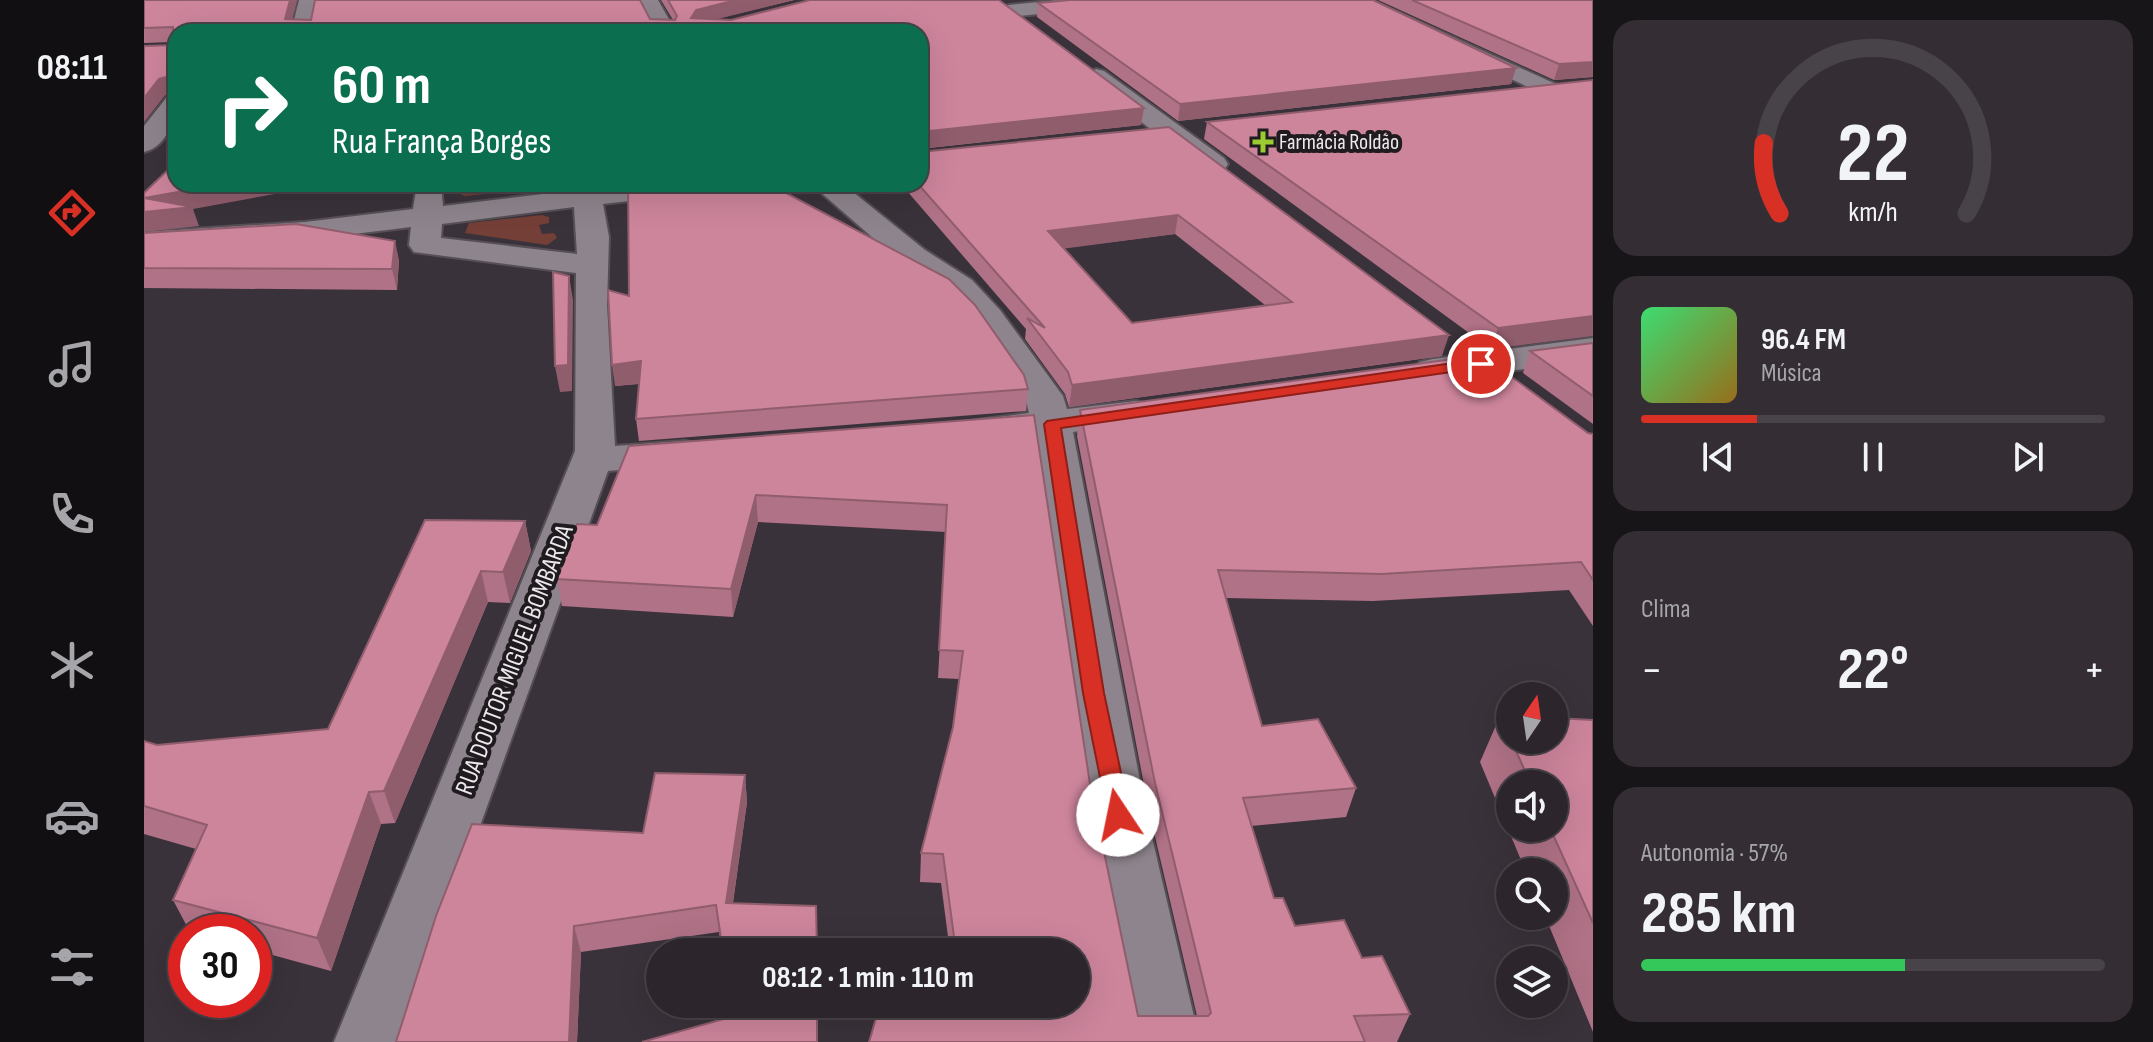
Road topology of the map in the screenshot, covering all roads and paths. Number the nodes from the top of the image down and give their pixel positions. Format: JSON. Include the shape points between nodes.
{"nodes":[{"id":1,"x":309,"y":0,"type":"edge"},
{"id":2,"x":648,"y":0,"type":"edge"},
{"id":3,"x":1122,"y":0,"type":"edge"},
{"id":4,"x":1355,"y":0,"type":"edge"},
{"id":5,"x":1002,"y":5,"type":"edge"},
{"id":6,"x":304,"y":24,"type":"edge"},
{"id":7,"x":661,"y":24,"type":"edge"},
{"id":8,"x":1046,"y":39,"type":"edge"},
{"id":9,"x":1071,"y":57,"type":"edge"},
{"id":10,"x":1593,"y":86,"type":"edge"},
{"id":11,"x":1551,"y":91,"type":"junction"},
{"id":12,"x":1504,"y":96,"type":"edge"},
{"id":13,"x":1593,"y":110,"type":"edge"},
{"id":14,"x":168,"y":112,"type":"edge"},
{"id":15,"x":1203,"y":129,"type":"dead end"},
{"id":16,"x":1172,"y":132,"type":"junction"},
{"id":17,"x":1140,"y":136,"type":"edge"},
{"id":18,"x":144,"y":144,"type":"edge"},
{"id":19,"x":1233,"y":178,"type":"edge"},
{"id":20,"x":548,"y":192,"type":"edge"},
{"id":21,"x":583,"y":192,"type":"edge"},
{"id":22,"x":835,"y":192,"type":"edge"},
{"id":23,"x":428,"y":199,"type":"edge"},
{"id":24,"x":144,"y":241,"type":"edge"},
{"id":25,"x":593,"y":266,"type":"junction"},
{"id":26,"x":1444,"y":336,"type":"edge"},
{"id":27,"x":1593,"y":349,"type":"edge"},
{"id":28,"x":1481,"y":364,"type":"junction"},
{"id":29,"x":1405,"y":374,"type":"edge"},
{"id":30,"x":1518,"y":391,"type":"edge"},
{"id":31,"x":1175,"y":407,"type":"edge"},
{"id":32,"x":1052,"y":424,"type":"junction"},
{"id":33,"x":941,"y":433,"type":"edge"},
{"id":34,"x":719,"y":450,"type":"edge"},
{"id":35,"x":592,"y":460,"type":"junction"},
{"id":36,"x":368,"y":1042,"type":"edge"},
{"id":37,"x":1166,"y":1042,"type":"edge"}],
"edges":[{"from":1,"to":6,"type":"street"},
{"from":2,"to":7,"type":"street"},
{"from":3,"to":5,"type":"street"},
{"from":4,"to":11,"type":"street"},
{"from":5,"to":8,"type":"street"},
{"from":9,"to":16,"type":"street"},
{"from":10,"to":11,"type":"street"},
{"from":11,"to":12,"type":"street"},
{"from":11,"to":13,"type":"street"},
{"from":14,"to":18,"type":"street"},
{"from":15,"to":16,"type":"street"},
{"from":16,"to":17,"type":"street"},
{"from":16,"to":19,"type":"street"},
{"from":20,"to":23,"type":"street"},
{"from":21,"to":25,"type":"street","name":"RUA DOUTOR MIGUEL BOMBARDA","via":[[594,237]]},
{"from":22,"to":32,"type":"street","via":[[960,287],[1044,396]]},
{"from":23,"to":24,"type":"street","via":[[305,231]]},
{"from":23,"to":25,"type":"street","via":[[425,245]]},
{"from":25,"to":35,"type":"street","name":"RUA DOUTOR MIGUEL BOMBARDA"},
{"from":26,"to":28,"type":"street"},
{"from":27,"to":28,"type":"street"},
{"from":28,"to":29,"type":"street"},
{"from":28,"to":30,"type":"street"},
{"from":31,"to":32,"type":"street"},
{"from":32,"to":33,"type":"street"},
{"from":32,"to":37,"type":"street","via":[[1094,693]]},
{"from":34,"to":35,"type":"street"},
{"from":35,"to":36,"type":"street","name":"RUA DOUTOR MIGUEL BOMBARDA"}]}
